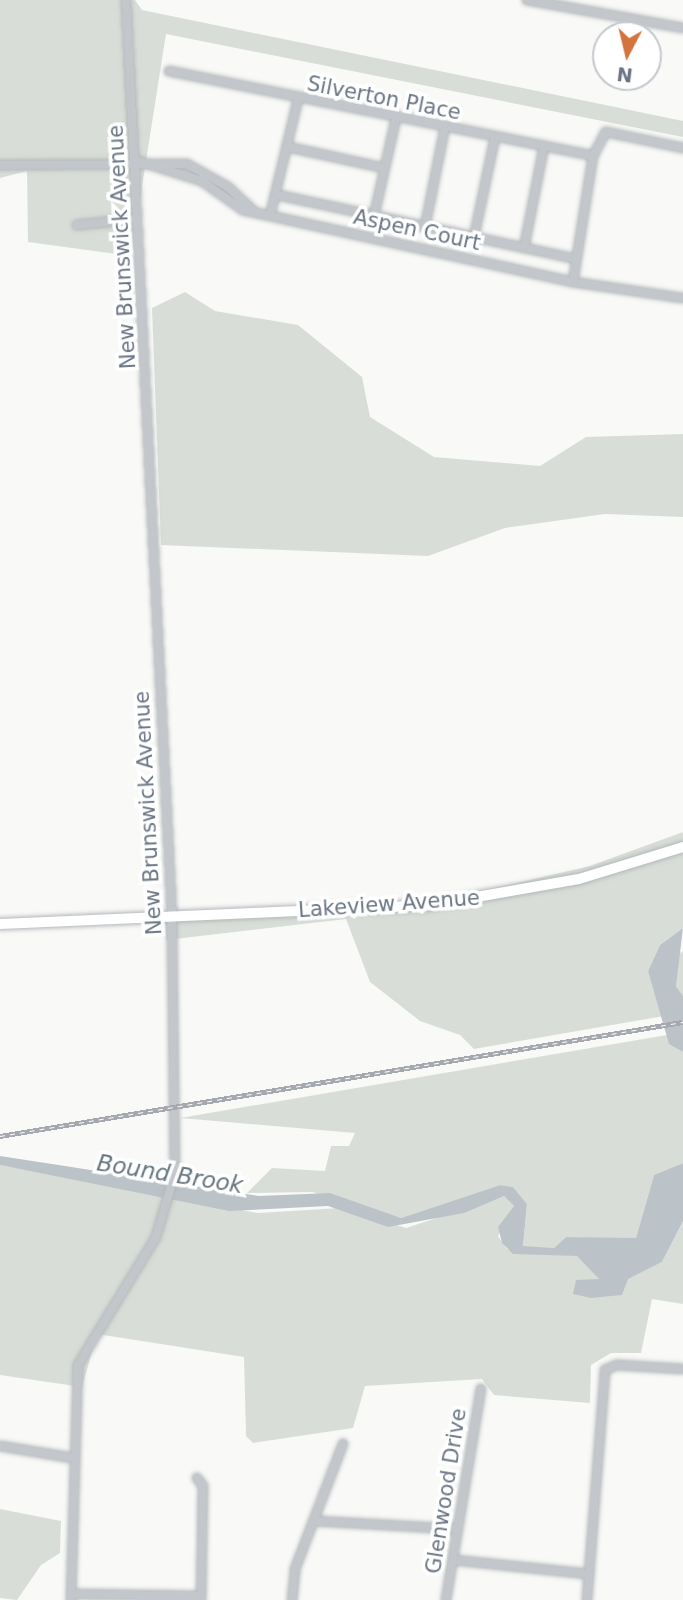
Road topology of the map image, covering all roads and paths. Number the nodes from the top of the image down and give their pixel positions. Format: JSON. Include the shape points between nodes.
{"nodes":[{"id":1,"x":126,"y":0,"type":"edge"},
{"id":2,"x":527,"y":0,"type":"edge"},
{"id":3,"x":683,"y":28,"type":"edge"},
{"id":4,"x":169,"y":71,"type":"dead end"},
{"id":5,"x":298,"y":99,"type":"junction"},
{"id":6,"x":396,"y":118,"type":"junction"},
{"id":7,"x":445,"y":127,"type":"junction"},
{"id":8,"x":495,"y":137,"type":"junction"},
{"id":9,"x":544,"y":146,"type":"junction"},
{"id":10,"x":288,"y":148,"type":"junction"},
{"id":11,"x":683,"y":148,"type":"edge"},
{"id":12,"x":593,"y":156,"type":"junction"},
{"id":13,"x":135,"y":160,"type":"junction"},
{"id":14,"x":0,"y":164,"type":"edge"},
{"id":15,"x":384,"y":168,"type":"junction"},
{"id":16,"x":278,"y":195,"type":"junction"},
{"id":17,"x":270,"y":216,"type":"junction"},
{"id":18,"x":374,"y":216,"type":"junction"},
{"id":19,"x":137,"y":219,"type":"junction"},
{"id":20,"x":77,"y":225,"type":"dead end"},
{"id":21,"x":425,"y":227,"type":"junction"},
{"id":22,"x":474,"y":237,"type":"junction"},
{"id":23,"x":524,"y":248,"type":"junction"},
{"id":24,"x":572,"y":258,"type":"junction"},
{"id":25,"x":573,"y":282,"type":"junction"},
{"id":26,"x":683,"y":298,"type":"edge"},
{"id":27,"x":683,"y":847,"type":"edge"},
{"id":28,"x":172,"y":916,"type":"junction"},
{"id":29,"x":0,"y":924,"type":"edge"},
{"id":30,"x":683,"y":1369,"type":"edge"},
{"id":31,"x":481,"y":1389,"type":"dead end"},
{"id":32,"x":343,"y":1444,"type":"dead end"},
{"id":33,"x":0,"y":1446,"type":"edge"},
{"id":34,"x":73,"y":1458,"type":"junction"},
{"id":35,"x":197,"y":1478,"type":"dead end"},
{"id":36,"x":314,"y":1521,"type":"junction"},
{"id":37,"x":457,"y":1529,"type":"junction"},
{"id":38,"x":453,"y":1560,"type":"junction"},
{"id":39,"x":589,"y":1574,"type":"junction"},
{"id":40,"x":71,"y":1597,"type":"edge"},
{"id":41,"x":201,"y":1598,"type":"edge"},
{"id":42,"x":292,"y":1600,"type":"edge"},
{"id":43,"x":446,"y":1600,"type":"edge"},
{"id":44,"x":587,"y":1600,"type":"edge"}],
"edges":[{"from":1,"to":13,"type":"street","name":"New Brunswick Avenue"},
{"from":2,"to":3,"type":"street"},
{"from":4,"to":5,"type":"street","name":"Silverton Place"},
{"from":5,"to":6,"type":"street","name":"Silverton Place"},
{"from":5,"to":10,"type":"street"},
{"from":6,"to":7,"type":"street","name":"Silverton Place"},
{"from":6,"to":15,"type":"street"},
{"from":7,"to":8,"type":"street","name":"Silverton Place"},
{"from":7,"to":21,"type":"street"},
{"from":8,"to":9,"type":"street","name":"Silverton Place"},
{"from":8,"to":22,"type":"street"},
{"from":9,"to":12,"type":"street","name":"Silverton Place"},
{"from":9,"to":23,"type":"street"},
{"from":10,"to":15,"type":"street"},
{"from":10,"to":16,"type":"street"},
{"from":11,"to":12,"type":"street","via":[[606,132]]},
{"from":12,"to":24,"type":"street"},
{"from":13,"to":14,"type":"street","name":"Aspen Court"},
{"from":13,"to":17,"type":"street","name":"Aspen Court","via":[[202,181]]},
{"from":13,"to":19,"type":"street","name":"New Brunswick Avenue"},
{"from":15,"to":18,"type":"street"},
{"from":16,"to":17,"type":"street"},
{"from":16,"to":18,"type":"street"},
{"from":17,"to":25,"type":"street","name":"Aspen Court"},
{"from":18,"to":21,"type":"street"},
{"from":19,"to":20,"type":"street"},
{"from":19,"to":28,"type":"street","name":"New Brunswick Avenue"},
{"from":21,"to":22,"type":"street"},
{"from":22,"to":23,"type":"street"},
{"from":23,"to":24,"type":"street"},
{"from":24,"to":25,"type":"street"},
{"from":25,"to":26,"type":"street","name":"Aspen Court"},
{"from":27,"to":28,"type":"main road","name":"Lakeview Avenue","via":[[579,879],[431,905]]},
{"from":28,"to":29,"type":"main road","name":"Lakeview Avenue"},
{"from":28,"to":34,"type":"street","name":"New Brunswick Avenue","via":[[175,1173],[167,1214],[78,1365]]},
{"from":30,"to":39,"type":"street","via":[[608,1367]]},
{"from":31,"to":37,"type":"street","name":"Glenwood Drive"},
{"from":32,"to":36,"type":"street"},
{"from":33,"to":34,"type":"street"},
{"from":34,"to":40,"type":"street","name":"New Brunswick Avenue"},
{"from":35,"to":41,"type":"street","via":[[204,1492]]},
{"from":36,"to":37,"type":"street"},
{"from":36,"to":42,"type":"street","via":[[295,1569]]},
{"from":37,"to":38,"type":"street","name":"Glenwood Drive"},
{"from":38,"to":39,"type":"street"},
{"from":38,"to":43,"type":"street","name":"Glenwood Drive"},
{"from":39,"to":44,"type":"street"},
{"from":40,"to":41,"type":"street"}]}
